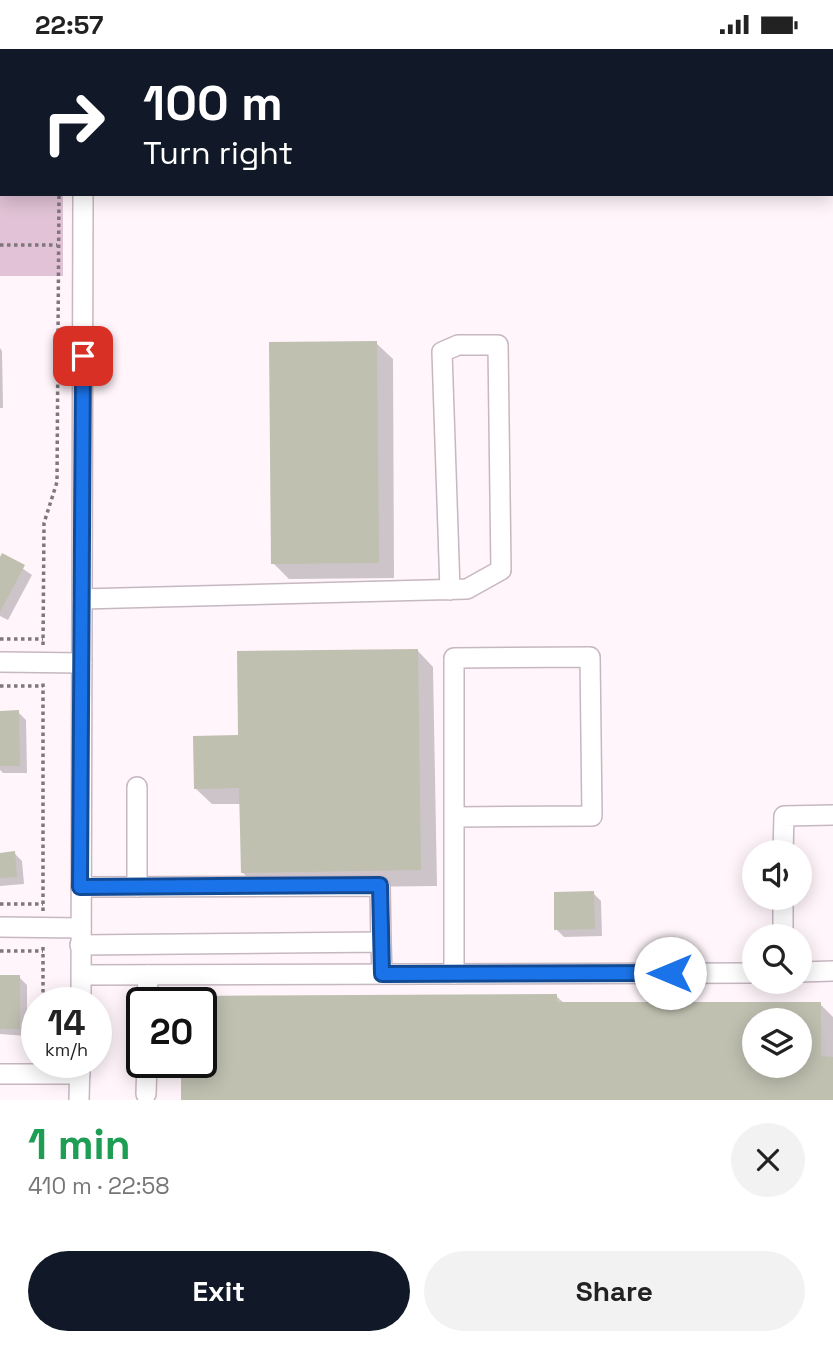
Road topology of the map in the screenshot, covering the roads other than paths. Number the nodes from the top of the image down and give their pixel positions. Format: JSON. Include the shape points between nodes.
{"nodes":[{"id":1,"x":83,"y":196,"type":"edge"},
{"id":2,"x":450,"y":590,"type":"junction"},
{"id":3,"x":82,"y":599,"type":"junction"},
{"id":4,"x":0,"y":662,"type":"edge"},
{"id":5,"x":82,"y":663,"type":"junction"},
{"id":6,"x":137,"y":787,"type":"dead end"},
{"id":7,"x":833,"y":815,"type":"edge"},
{"id":8,"x":455,"y":817,"type":"junction"},
{"id":9,"x":783,"y":840,"type":"edge"},
{"id":10,"x":80,"y":887,"type":"junction"},
{"id":11,"x":137,"y":887,"type":"junction"},
{"id":12,"x":0,"y":927,"type":"edge"},
{"id":13,"x":80,"y":936,"type":"junction"},
{"id":14,"x":381,"y":942,"type":"junction"},
{"id":15,"x":833,"y":971,"type":"edge"},
{"id":16,"x":812,"y":972,"type":"edge"},
{"id":17,"x":742,"y":973,"type":"edge"},
{"id":18,"x":382,"y":974,"type":"junction"},
{"id":19,"x":454,"y":974,"type":"junction"},
{"id":20,"x":82,"y":975,"type":"junction"},
{"id":21,"x":148,"y":975,"type":"junction"},
{"id":22,"x":82,"y":987,"type":"edge"},
{"id":23,"x":148,"y":987,"type":"edge"},
{"id":24,"x":21,"y":1072,"type":"edge"},
{"id":25,"x":0,"y":1074,"type":"edge"},
{"id":26,"x":80,"y":1078,"type":"edge"},
{"id":27,"x":146,"y":1078,"type":"edge"},
{"id":28,"x":146,"y":1094,"type":"dead end"},
{"id":29,"x":79,"y":1100,"type":"edge"}],
"edges":[{"from":1,"to":3,"type":"street"},
{"from":2,"to":2,"type":"street","via":[[467,589],[501,570],[498,345],[458,345],[442,352]]},
{"from":2,"to":3,"type":"street"},
{"from":3,"to":5,"type":"street"},
{"from":4,"to":5,"type":"street"},
{"from":5,"to":10,"type":"street"},
{"from":6,"to":11,"type":"street"},
{"from":7,"to":9,"type":"street","via":[[784,816]]},
{"from":8,"to":8,"type":"street","via":[[454,658],[590,657],[592,816]]},
{"from":8,"to":19,"type":"street"},
{"from":10,"to":11,"type":"street"},
{"from":10,"to":13,"type":"street"},
{"from":11,"to":14,"type":"street","via":[[380,885]]},
{"from":12,"to":13,"type":"street","via":[[43,928]]},
{"from":13,"to":14,"type":"street"},
{"from":13,"to":20,"type":"street"},
{"from":14,"to":18,"type":"street"},
{"from":15,"to":16,"type":"street"},
{"from":17,"to":19,"type":"street"},
{"from":18,"to":19,"type":"street"},
{"from":18,"to":21,"type":"street"},
{"from":20,"to":21,"type":"street"},
{"from":20,"to":22,"type":"street"},
{"from":21,"to":23,"type":"street"},
{"from":24,"to":25,"type":"street"},
{"from":26,"to":29,"type":"street"},
{"from":27,"to":28,"type":"street"}]}
